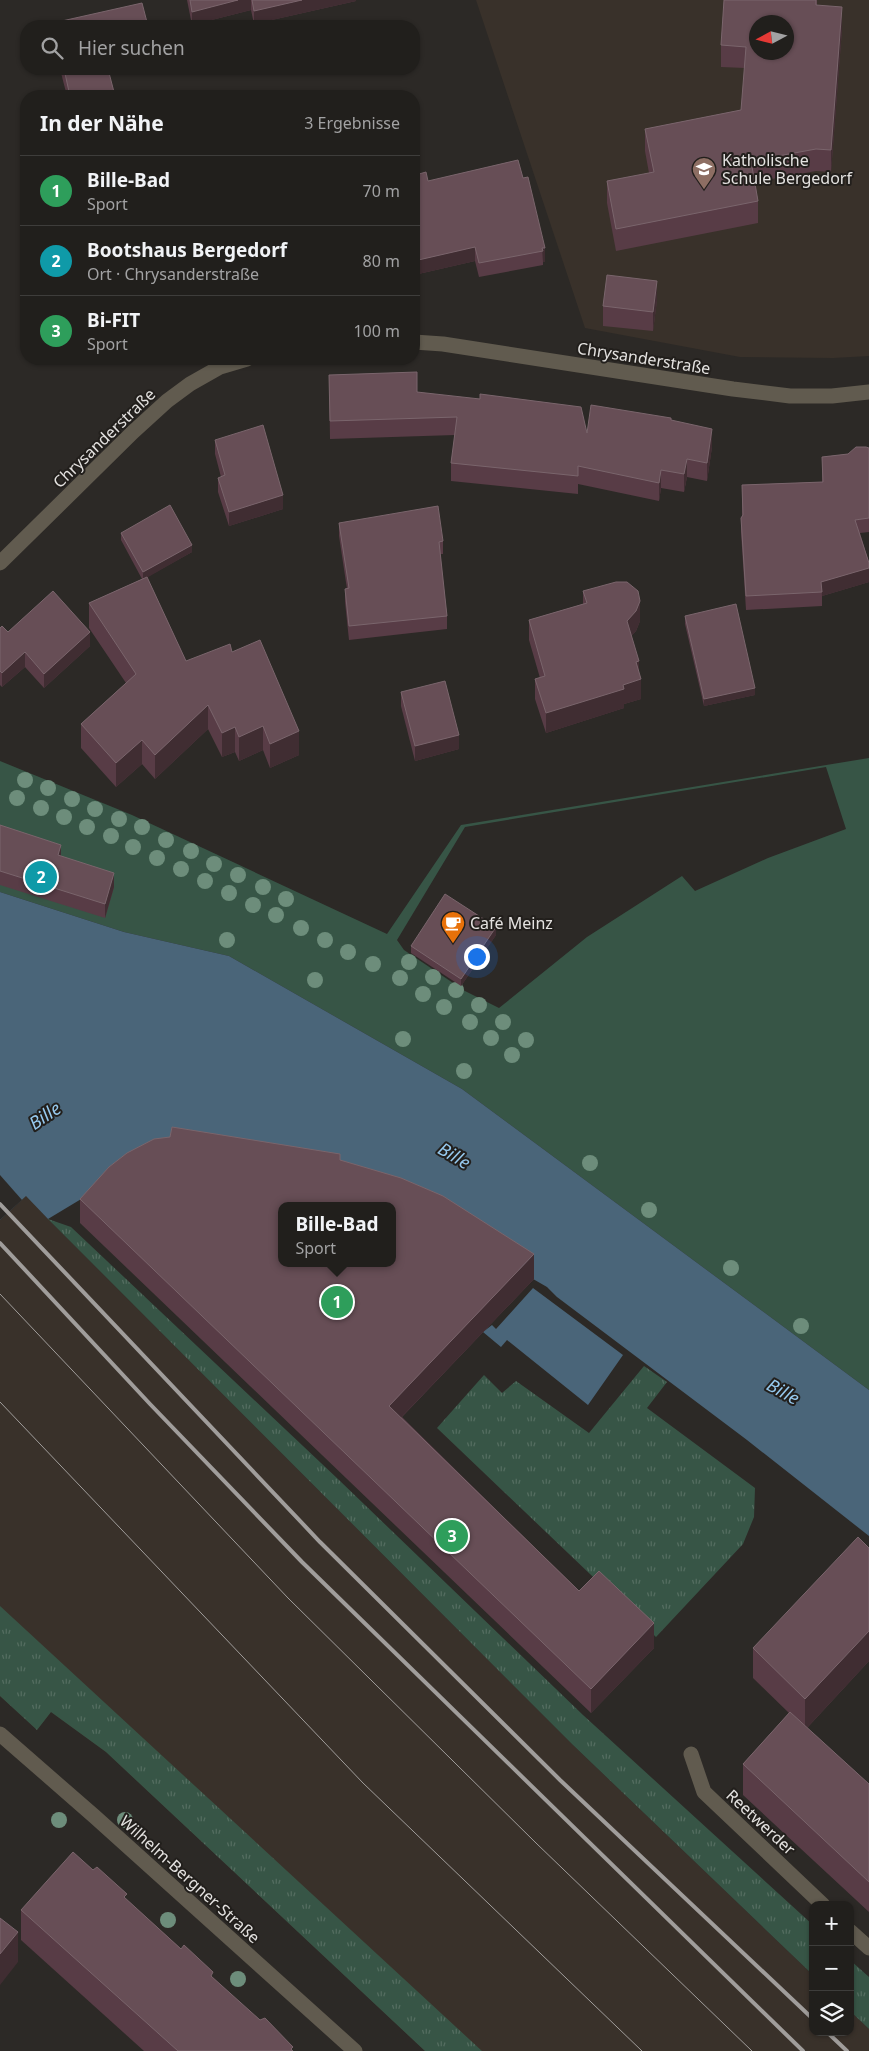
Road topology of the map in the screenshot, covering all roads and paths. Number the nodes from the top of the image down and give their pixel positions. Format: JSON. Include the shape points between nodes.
{"nodes":[{"id":1,"x":420,"y":342,"type":"edge"},
{"id":2,"x":227,"y":365,"type":"edge"},
{"id":3,"x":869,"y":392,"type":"edge"},
{"id":4,"x":0,"y":564,"type":"edge"},
{"id":5,"x":0,"y":1734,"type":"edge"},
{"id":6,"x":691,"y":1754,"type":"dead end"},
{"id":7,"x":819,"y":1901,"type":"edge"},
{"id":8,"x":854,"y":1935,"type":"edge"},
{"id":9,"x":869,"y":1948,"type":"edge"},
{"id":10,"x":355,"y":2051,"type":"edge"}],
"edges":[{"from":1,"to":3,"type":"street","name":"Chrysanderstraße","via":[[781,395],[832,396]]},
{"from":2,"to":4,"type":"street","name":"Chrysanderstraße","via":[[190,384],[167,401]]},
{"from":5,"to":10,"type":"street","name":"Wilhelm-Bergner-Straße"},
{"from":6,"to":7,"type":"street","name":"Reetwerder","via":[[704,1792]]},
{"from":8,"to":9,"type":"street"}]}
